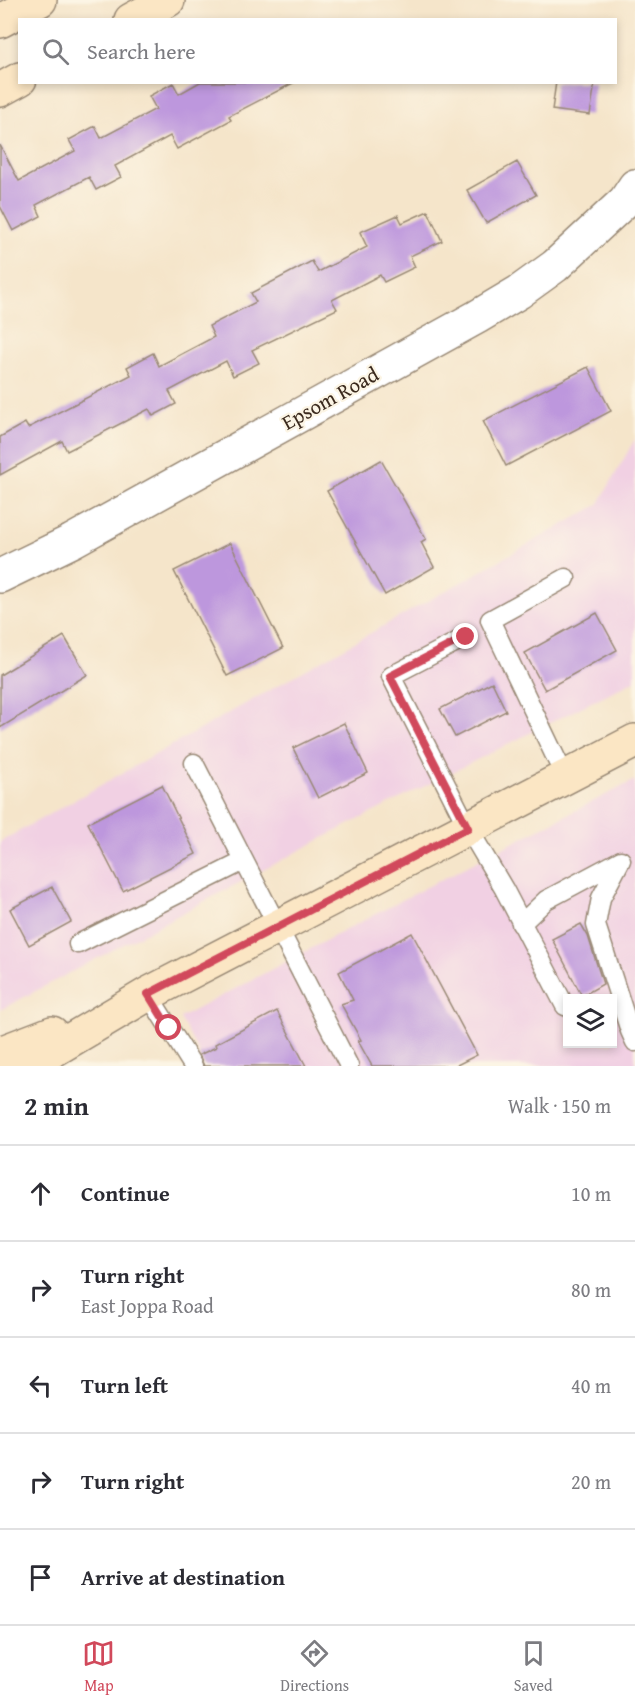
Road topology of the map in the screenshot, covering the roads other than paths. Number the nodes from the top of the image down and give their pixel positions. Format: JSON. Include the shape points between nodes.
{"nodes":[{"id":1,"x":40,"y":0,"type":"edge"},
{"id":2,"x":168,"y":0,"type":"edge"},
{"id":3,"x":135,"y":18,"type":"edge"},
{"id":4,"x":0,"y":21,"type":"edge"},
{"id":5,"x":18,"y":80,"type":"edge"},
{"id":6,"x":0,"y":90,"type":"edge"},
{"id":7,"x":635,"y":186,"type":"edge"},
{"id":8,"x":0,"y":576,"type":"edge"},
{"id":9,"x":566,"y":578,"type":"dead end"},
{"id":10,"x":466,"y":637,"type":"dead end"},
{"id":11,"x":635,"y":741,"type":"edge"},
{"id":12,"x":194,"y":764,"type":"dead end"},
{"id":13,"x":566,"y":777,"type":"junction"},
{"id":14,"x":468,"y":828,"type":"junction"},
{"id":15,"x":628,"y":857,"type":"edge"},
{"id":16,"x":244,"y":861,"type":"junction"},
{"id":17,"x":522,"y":924,"type":"junction"},
{"id":18,"x":278,"y":927,"type":"junction"},
{"id":19,"x":78,"y":944,"type":"dead end"},
{"id":20,"x":140,"y":998,"type":"junction"},
{"id":21,"x":563,"y":1002,"type":"edge"},
{"id":22,"x":626,"y":1032,"type":"edge"},
{"id":23,"x":0,"y":1053,"type":"edge"},
{"id":24,"x":27,"y":1066,"type":"edge"},
{"id":25,"x":193,"y":1066,"type":"edge"},
{"id":26,"x":349,"y":1066,"type":"edge"}],
"edges":[{"from":1,"to":4,"type":"main road"},
{"from":2,"to":3,"type":"main road"},
{"from":5,"to":6,"type":"main road"},
{"from":7,"to":8,"type":"street","name":"Epsom Road","via":[[625,201],[555,266],[519,292],[72,541]]},
{"from":9,"to":13,"type":"lane","via":[[490,620]]},
{"from":10,"to":14,"type":"lane","via":[[390,676]]},
{"from":11,"to":13,"type":"main road"},
{"from":12,"to":16,"type":"lane"},
{"from":13,"to":14,"type":"main road"},
{"from":14,"to":17,"type":"lane"},
{"from":14,"to":18,"type":"main road"},
{"from":15,"to":17,"type":"lane","via":[[546,900]]},
{"from":15,"to":22,"type":"lane","via":[[601,898],[596,925]]},
{"from":16,"to":18,"type":"lane"},
{"from":16,"to":19,"type":"lane"},
{"from":17,"to":21,"type":"lane"},
{"from":18,"to":20,"type":"main road"},
{"from":18,"to":26,"type":"lane"},
{"from":20,"to":23,"type":"main road"},
{"from":20,"to":24,"type":"main road"},
{"from":20,"to":25,"type":"lane"}]}
